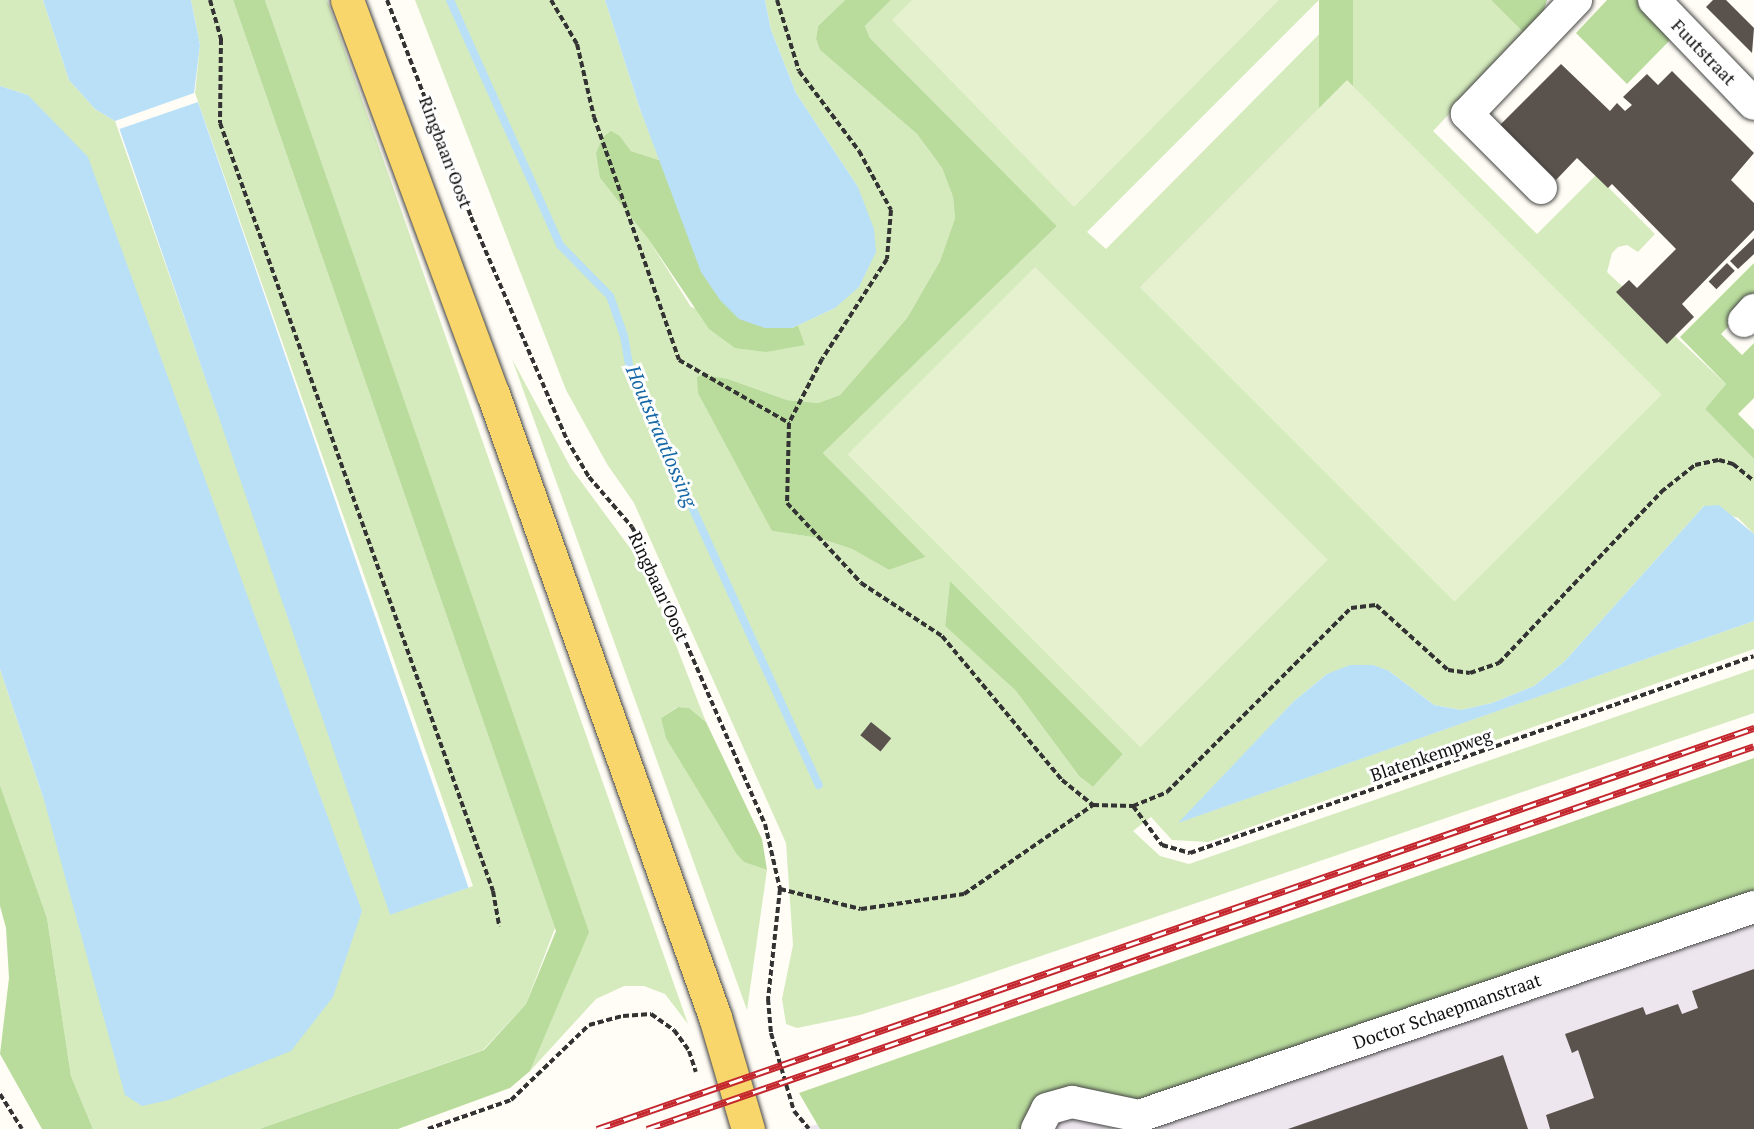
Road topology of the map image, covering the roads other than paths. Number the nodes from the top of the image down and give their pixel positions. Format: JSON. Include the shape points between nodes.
{"nodes":[{"id":1,"x":347,"y":0,"type":"edge"},
{"id":2,"x":1576,"y":0,"type":"edge"},
{"id":3,"x":1654,"y":0,"type":"edge"},
{"id":4,"x":1754,"y":104,"type":"edge"},
{"id":5,"x":1540,"y":188,"type":"dead end"},
{"id":6,"x":1754,"y":907,"type":"edge"},
{"id":7,"x":716,"y":1017,"type":"junction"},
{"id":8,"x":1134,"y":1123,"type":"edge"},
{"id":9,"x":748,"y":1129,"type":"edge"},
{"id":10,"x":768,"y":1129,"type":"edge"},
{"id":11,"x":1037,"y":1129,"type":"edge"}],
"edges":[{"from":1,"to":7,"type":"main road","via":[[494,394]]},
{"from":2,"to":5,"type":"street","via":[[1467,114]]},
{"from":3,"to":4,"type":"street","name":"Fuutstraat"},
{"from":6,"to":8,"type":"street","name":"Doctor Schaepmanstraat"},
{"from":7,"to":9,"type":"main road"},
{"from":7,"to":10,"type":"main road"},
{"from":8,"to":11,"type":"street","name":"Doctor Schaepmanstraat","via":[[1072,1102],[1047,1109]]}]}
